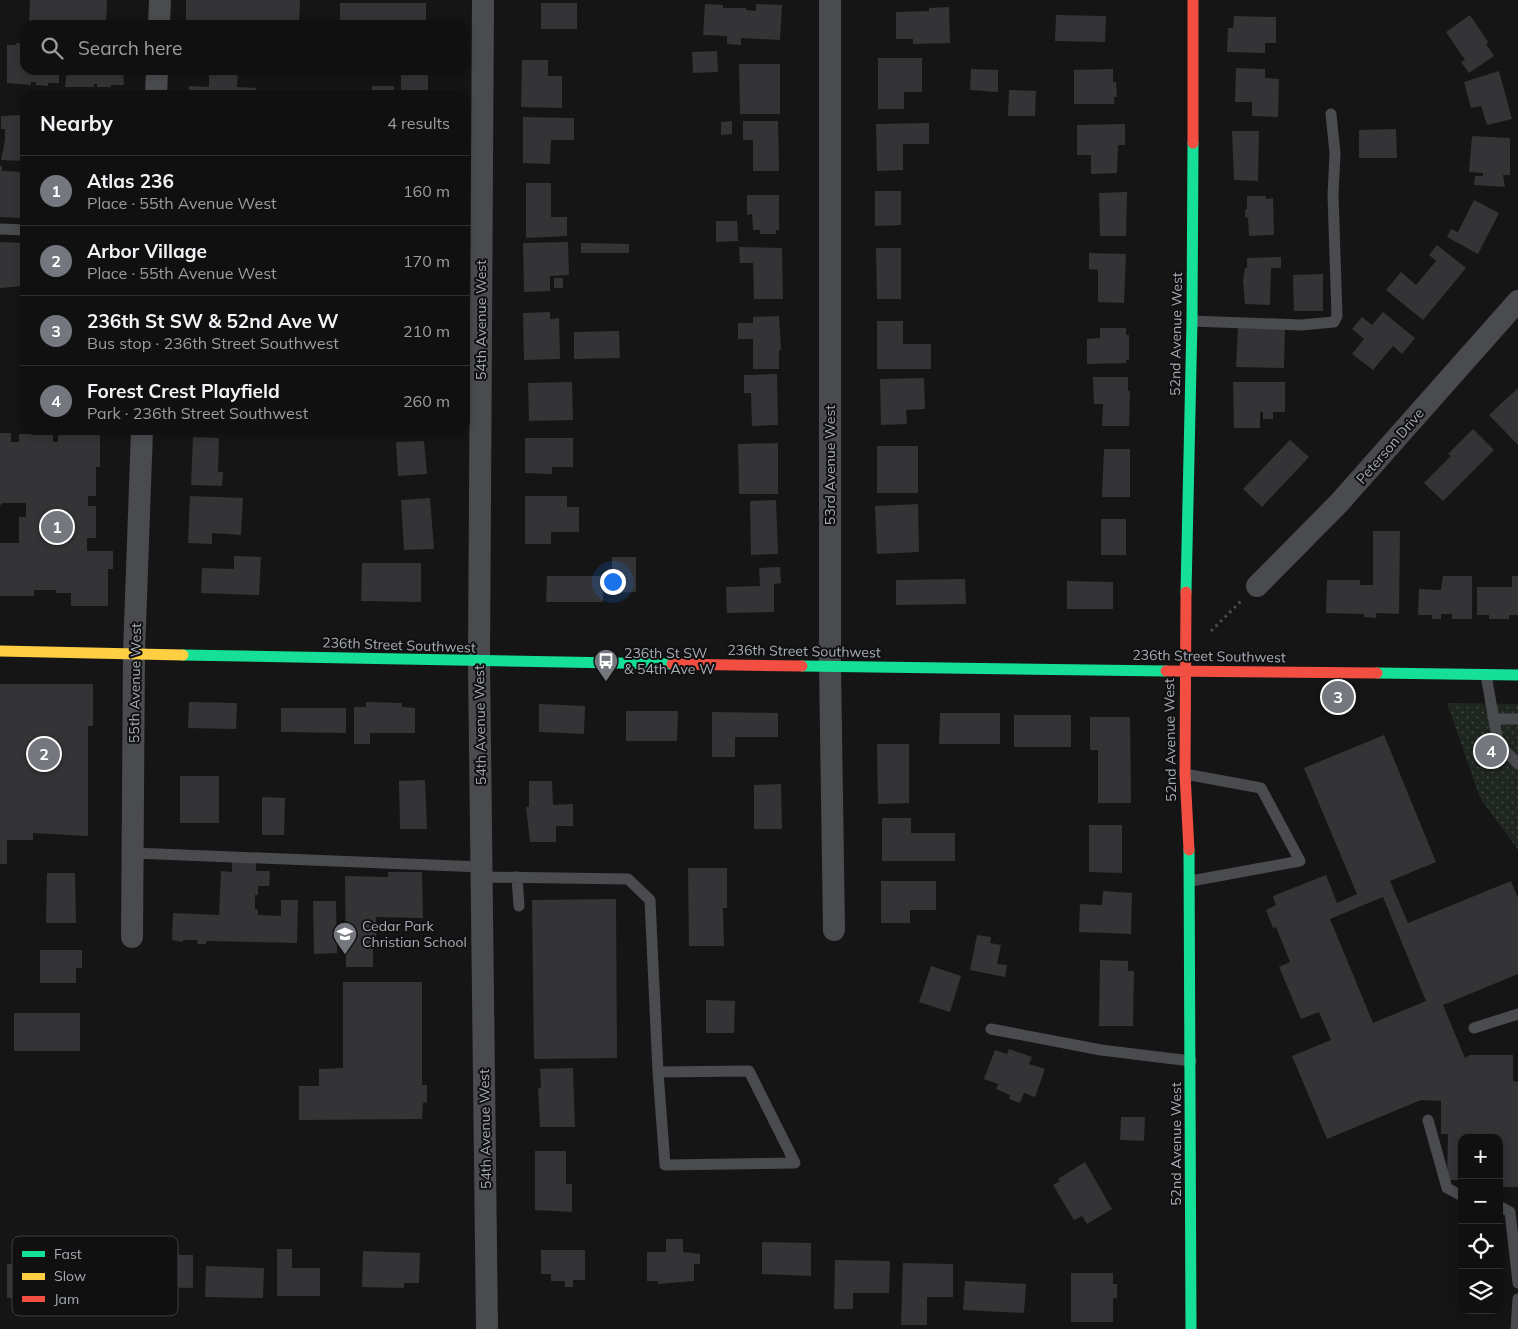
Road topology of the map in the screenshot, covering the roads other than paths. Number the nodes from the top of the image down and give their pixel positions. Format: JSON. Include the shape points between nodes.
{"nodes":[{"id":1,"x":160,"y":0,"type":"edge"},
{"id":2,"x":483,"y":0,"type":"edge"},
{"id":3,"x":830,"y":0,"type":"edge"},
{"id":4,"x":1193,"y":0,"type":"edge"},
{"id":5,"x":158,"y":20,"type":"edge"},
{"id":6,"x":157,"y":75,"type":"edge"},
{"id":7,"x":156,"y":90,"type":"edge"},
{"id":8,"x":1331,"y":114,"type":"dead end"},
{"id":9,"x":0,"y":229,"type":"edge"},
{"id":10,"x":20,"y":230,"type":"edge"},
{"id":11,"x":1518,"y":300,"type":"edge"},
{"id":12,"x":1192,"y":321,"type":"junction"},
{"id":13,"x":142,"y":435,"type":"edge"},
{"id":14,"x":1257,"y":586,"type":"road end"},
{"id":15,"x":0,"y":651,"type":"edge"},
{"id":16,"x":134,"y":653,"type":"junction"},
{"id":17,"x":479,"y":662,"type":"junction"},
{"id":18,"x":830,"y":665,"type":"junction"},
{"id":19,"x":1184,"y":671,"type":"junction"},
{"id":20,"x":1486,"y":675,"type":"junction"},
{"id":21,"x":1518,"y":675,"type":"edge"},
{"id":22,"x":1494,"y":719,"type":"junction"},
{"id":23,"x":1518,"y":719,"type":"edge"},
{"id":24,"x":1518,"y":764,"type":"edge"},
{"id":25,"x":1185,"y":774,"type":"junction"},
{"id":26,"x":133,"y":853,"type":"junction"},
{"id":27,"x":482,"y":872,"type":"junction"},
{"id":28,"x":517,"y":878,"type":"junction"},
{"id":29,"x":1191,"y":881,"type":"junction"},
{"id":30,"x":519,"y":906,"type":"dead end"},
{"id":31,"x":834,"y":930,"type":"dead end"},
{"id":32,"x":132,"y":937,"type":"dead end"},
{"id":33,"x":1518,"y":1014,"type":"edge"},
{"id":34,"x":1474,"y":1028,"type":"dead end"},
{"id":35,"x":991,"y":1029,"type":"dead end"},
{"id":36,"x":1191,"y":1061,"type":"junction"},
{"id":37,"x":658,"y":1072,"type":"junction"},
{"id":38,"x":1428,"y":1120,"type":"dead end"},
{"id":39,"x":1458,"y":1194,"type":"edge"},
{"id":40,"x":1514,"y":1210,"type":"edge"},
{"id":41,"x":1518,"y":1283,"type":"edge"},
{"id":42,"x":1518,"y":1299,"type":"edge"},
{"id":43,"x":487,"y":1329,"type":"edge"},
{"id":44,"x":1191,"y":1329,"type":"edge"},
{"id":45,"x":1516,"y":1329,"type":"edge"}],
"edges":[{"from":1,"to":5,"type":"street"},
{"from":2,"to":17,"type":"street","name":"54th Avenue West"},
{"from":3,"to":18,"type":"street","name":"53rd Avenue West"},
{"from":4,"to":12,"type":"main road","name":"52nd Avenue West"},
{"from":6,"to":7,"type":"street"},
{"from":8,"to":12,"type":"lane","via":[[1335,153],[1333,195],[1337,316],[1334,322],[1301,325]]},
{"from":9,"to":10,"type":"lane"},
{"from":11,"to":14,"type":"street","name":"Peterson Drive","via":[[1339,503]]},
{"from":12,"to":19,"type":"main road","name":"52nd Avenue West"},
{"from":13,"to":16,"type":"street","name":"55th Avenue West"},
{"from":15,"to":16,"type":"main road","name":"236th Street Southwest"},
{"from":16,"to":17,"type":"main road","name":"236th Street Southwest"},
{"from":16,"to":26,"type":"street","name":"55th Avenue West"},
{"from":17,"to":18,"type":"main road","name":"236th Street Southwest"},
{"from":17,"to":27,"type":"street","name":"54th Avenue West"},
{"from":18,"to":19,"type":"main road","name":"236th Street Southwest"},
{"from":18,"to":31,"type":"street","name":"53rd Avenue West"},
{"from":19,"to":20,"type":"main road","name":"236th Street Southwest"},
{"from":19,"to":25,"type":"main road","name":"52nd Avenue West"},
{"from":20,"to":21,"type":"main road","name":"236th Street Southwest"},
{"from":20,"to":22,"type":"lane"},
{"from":22,"to":23,"type":"lane"},
{"from":22,"to":24,"type":"lane","via":[[1498,743]]},
{"from":25,"to":29,"type":"main road","name":"52nd Avenue West"},
{"from":25,"to":29,"type":"lane","via":[[1261,788],[1300,861]]},
{"from":26,"to":27,"type":"lane"},
{"from":26,"to":32,"type":"street","name":"55th Avenue West"},
{"from":27,"to":28,"type":"lane"},
{"from":27,"to":43,"type":"street","name":"54th Avenue West"},
{"from":28,"to":30,"type":"lane"},
{"from":28,"to":37,"type":"lane","via":[[628,879],[650,900]]},
{"from":29,"to":36,"type":"main road","name":"52nd Avenue West"},
{"from":33,"to":34,"type":"lane"},
{"from":35,"to":36,"type":"lane","via":[[1101,1050]]},
{"from":36,"to":44,"type":"main road","name":"52nd Avenue West"},
{"from":37,"to":37,"type":"lane","via":[[665,1165],[795,1163],[749,1070]]},
{"from":38,"to":39,"type":"lane","via":[[1448,1188]]},
{"from":40,"to":41,"type":"lane"},
{"from":42,"to":45,"type":"lane"}]}
